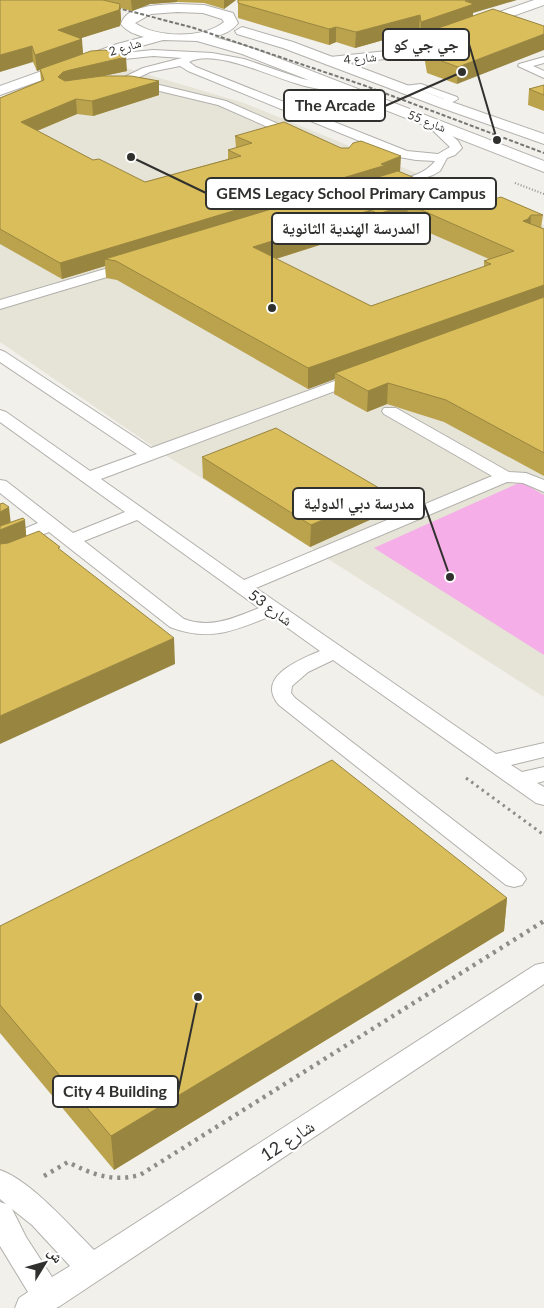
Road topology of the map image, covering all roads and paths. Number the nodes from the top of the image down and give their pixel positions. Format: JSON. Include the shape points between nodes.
{"nodes":[{"id":1,"x":544,"y":1,"type":"edge"},
{"id":2,"x":129,"y":2,"type":"dead end"},
{"id":3,"x":224,"y":2,"type":"dead end"},
{"id":4,"x":238,"y":5,"type":"edge"},
{"id":5,"x":193,"y":8,"type":"junction"},
{"id":6,"x":162,"y":9,"type":"junction"},
{"id":7,"x":115,"y":12,"type":"edge"},
{"id":8,"x":495,"y":17,"type":"junction"},
{"id":9,"x":228,"y":21,"type":"junction"},
{"id":10,"x":132,"y":22,"type":"junction"},
{"id":11,"x":510,"y":22,"type":"edge"},
{"id":12,"x":166,"y":36,"type":"junction"},
{"id":13,"x":196,"y":36,"type":"junction"},
{"id":14,"x":200,"y":55,"type":"junction"},
{"id":15,"x":389,"y":55,"type":"junction"},
{"id":16,"x":544,"y":60,"type":"edge"},
{"id":17,"x":81,"y":61,"type":"junction"},
{"id":18,"x":330,"y":61,"type":"junction"},
{"id":19,"x":182,"y":62,"type":"junction"},
{"id":20,"x":544,"y":75,"type":"edge"},
{"id":21,"x":372,"y":77,"type":"junction"},
{"id":22,"x":315,"y":78,"type":"junction"},
{"id":23,"x":0,"y":81,"type":"edge"},
{"id":24,"x":344,"y":89,"type":"junction"},
{"id":25,"x":0,"y":91,"type":"edge"},
{"id":26,"x":430,"y":122,"type":"junction"},
{"id":27,"x":544,"y":139,"type":"edge"},
{"id":28,"x":309,"y":141,"type":"edge"},
{"id":29,"x":384,"y":147,"type":"junction"},
{"id":30,"x":365,"y":152,"type":"edge"},
{"id":31,"x":442,"y":156,"type":"junction"},
{"id":32,"x":544,"y":167,"type":"edge"},
{"id":33,"x":398,"y":183,"type":"junction"},
{"id":34,"x":516,"y":183,"type":"dead end"},
{"id":35,"x":380,"y":189,"type":"edge"},
{"id":36,"x":415,"y":190,"type":"edge"},
{"id":37,"x":544,"y":194,"type":"edge"},
{"id":38,"x":142,"y":262,"type":"edge"},
{"id":39,"x":0,"y":305,"type":"edge"},
{"id":40,"x":0,"y":355,"type":"edge"},
{"id":41,"x":370,"y":373,"type":"edge"},
{"id":42,"x":390,"y":411,"type":"dead end"},
{"id":43,"x":0,"y":415,"type":"edge"},
{"id":44,"x":150,"y":455,"type":"junction"},
{"id":45,"x":505,"y":477,"type":"junction"},
{"id":46,"x":89,"y":478,"type":"junction"},
{"id":47,"x":0,"y":485,"type":"edge"},
{"id":48,"x":544,"y":487,"type":"edge"},
{"id":49,"x":139,"y":513,"type":"junction"},
{"id":50,"x":51,"y":524,"type":"junction"},
{"id":51,"x":64,"y":543,"type":"junction"},
{"id":52,"x":32,"y":551,"type":"edge"},
{"id":53,"x":2,"y":554,"type":"edge"},
{"id":54,"x":244,"y":587,"type":"junction"},
{"id":55,"x":274,"y":608,"type":"junction"},
{"id":56,"x":334,"y":652,"type":"junction"},
{"id":57,"x":544,"y":750,"type":"edge"},
{"id":58,"x":493,"y":762,"type":"junction"},
{"id":59,"x":544,"y":774,"type":"edge"},
{"id":60,"x":520,"y":780,"type":"junction"},
{"id":61,"x":544,"y":798,"type":"edge"},
{"id":62,"x":514,"y":879,"type":"dead end"},
{"id":63,"x":544,"y":921,"type":"edge"},
{"id":64,"x":544,"y":972,"type":"edge"},
{"id":65,"x":5,"y":1196,"type":"edge"},
{"id":66,"x":91,"y":1268,"type":"junction"},
{"id":67,"x":40,"y":1302,"type":"edge"}],
"edges":[{"from":1,"to":8,"type":"street","name":"شارع 4"},
{"from":2,"to":6,"type":"street"},
{"from":3,"to":5,"type":"street"},
{"from":4,"to":9,"type":"street"},
{"from":5,"to":6,"type":"street"},
{"from":5,"to":9,"type":"street","name":"شارع 55","via":[[214,11]]},
{"from":6,"to":10,"type":"street"},
{"from":7,"to":10,"type":"street"},
{"from":8,"to":11,"type":"lane"},
{"from":8,"to":15,"type":"street","name":"شارع 4"},
{"from":9,"to":13,"type":"street","via":[[216,32]]},
{"from":9,"to":18,"type":"street","name":"شارع 55"},
{"from":10,"to":12,"type":"street","via":[[148,34]]},
{"from":10,"to":23,"type":"street","name":"شارع 2","via":[[111,39]]},
{"from":12,"to":13,"type":"street"},
{"from":12,"to":17,"type":"street","name":"شارع 2"},
{"from":13,"to":22,"type":"street","name":"شارع 55","via":[[247,51]]},
{"from":14,"to":17,"type":"lane","via":[[137,54]]},
{"from":14,"to":19,"type":"lane"},
{"from":14,"to":24,"type":"lane","via":[[244,62],[307,84]]},
{"from":15,"to":18,"type":"street","name":"شارع 4"},
{"from":15,"to":21,"type":"street","name":"شارع 4","via":[[378,65]]},
{"from":16,"to":20,"type":"lane","via":[[524,66]]},
{"from":17,"to":25,"type":"street","name":"شارع 2"},
{"from":18,"to":21,"type":"street","name":"شارع 55"},
{"from":19,"to":28,"type":"lane","via":[[147,70],[114,83],[147,85],[222,103]]},
{"from":19,"to":29,"type":"lane","via":[[192,69]]},
{"from":21,"to":22,"type":"street","via":[[340,74]]},
{"from":21,"to":27,"type":"street","name":"شارع 55"},
{"from":22,"to":24,"type":"street","name":"شارع 55"},
{"from":24,"to":26,"type":"street","name":"شارع 55"},
{"from":26,"to":31,"type":"lane","via":[[456,148]]},
{"from":26,"to":32,"type":"street","name":"شارع 55"},
{"from":29,"to":30,"type":"lane"},
{"from":29,"to":31,"type":"lane","via":[[415,157]]},
{"from":31,"to":33,"type":"lane","via":[[440,165],[429,173]]},
{"from":33,"to":35,"type":"lane"},
{"from":33,"to":36,"type":"lane"},
{"from":34,"to":37,"type":"path"},
{"from":38,"to":39,"type":"lane"},
{"from":40,"to":44,"type":"lane"},
{"from":41,"to":44,"type":"lane"},
{"from":42,"to":45,"type":"lane"},
{"from":43,"to":46,"type":"lane","name":"شارع 53"},
{"from":44,"to":46,"type":"lane"},
{"from":45,"to":48,"type":"lane","via":[[526,478]]},
{"from":45,"to":54,"type":"lane"},
{"from":46,"to":49,"type":"lane","name":"شارع 53"},
{"from":47,"to":50,"type":"lane"},
{"from":49,"to":51,"type":"lane"},
{"from":49,"to":54,"type":"lane","name":"شارع 53"},
{"from":50,"to":51,"type":"lane"},
{"from":50,"to":53,"type":"lane"},
{"from":51,"to":55,"type":"lane","via":[[188,629],[218,630]]},
{"from":52,"to":53,"type":"lane"},
{"from":54,"to":55,"type":"lane","name":"شارع 53"},
{"from":55,"to":56,"type":"lane","name":"شارع 53"},
{"from":56,"to":58,"type":"lane","name":"شارع 53"},
{"from":56,"to":62,"type":"lane","via":[[292,673],[281,686],[284,698]]},
{"from":57,"to":58,"type":"lane"},
{"from":58,"to":60,"type":"lane","name":"شارع 53"},
{"from":59,"to":60,"type":"lane"},
{"from":60,"to":61,"type":"lane","name":"شارع 53"},
{"from":63,"to":65,"type":"path","via":[[140,1175],[110,1179],[91,1175],[68,1162]]},
{"from":64,"to":66,"type":"lane","name":"شارع 12"},
{"from":65,"to":66,"type":"lane","via":[[42,1216]]},
{"from":65,"to":67,"type":"lane","via":[[9,1236]]},
{"from":66,"to":67,"type":"lane","name":"شارع 12"}]}
